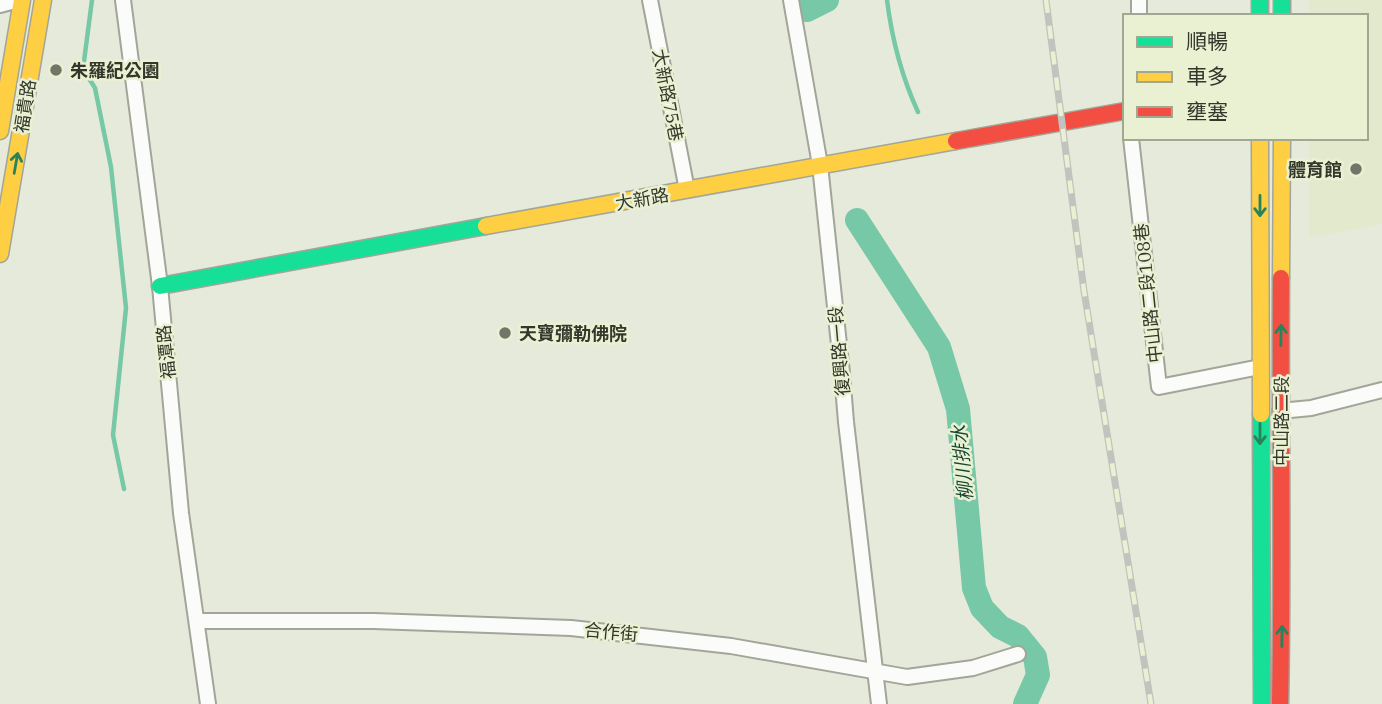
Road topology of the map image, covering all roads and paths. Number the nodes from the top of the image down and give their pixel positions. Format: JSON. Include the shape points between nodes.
{"nodes":[{"id":1,"x":20,"y":0,"type":"edge"},
{"id":2,"x":43,"y":0,"type":"edge"},
{"id":3,"x":123,"y":0,"type":"edge"},
{"id":4,"x":650,"y":0,"type":"edge"},
{"id":5,"x":791,"y":0,"type":"edge"},
{"id":6,"x":0,"y":5,"type":"edge"},
{"id":7,"x":1123,"y":111,"type":"edge"},
{"id":8,"x":0,"y":131,"type":"edge"},
{"id":9,"x":1131,"y":140,"type":"edge"},
{"id":10,"x":1260,"y":140,"type":"edge"},
{"id":11,"x":1282,"y":140,"type":"edge"},
{"id":12,"x":820,"y":165,"type":"junction"},
{"id":13,"x":687,"y":190,"type":"junction"},
{"id":14,"x":0,"y":254,"type":"edge"},
{"id":15,"x":160,"y":286,"type":"junction"},
{"id":16,"x":1260,"y":367,"type":"junction"},
{"id":17,"x":1382,"y":390,"type":"edge"},
{"id":18,"x":1280,"y":411,"type":"junction"},
{"id":19,"x":198,"y":621,"type":"junction"},
{"id":20,"x":1018,"y":654,"type":"dead end"},
{"id":21,"x":876,"y":673,"type":"junction"},
{"id":22,"x":208,"y":704,"type":"edge"},
{"id":23,"x":879,"y":704,"type":"edge"},
{"id":24,"x":1262,"y":704,"type":"edge"},
{"id":25,"x":1280,"y":704,"type":"edge"}],
"edges":[{"from":1,"to":6,"type":"street"},
{"from":1,"to":8,"type":"street","name":"福貴路"},
{"from":14,"to":2,"type":"street","name":"福貴路","one_way":true},
{"from":3,"to":15,"type":"street","name":"福潭路"},
{"from":4,"to":13,"type":"street","name":"大新路75巷"},
{"from":5,"to":12,"type":"street","name":"復興路一段"},
{"from":7,"to":12,"type":"street","name":"大新路"},
{"from":9,"to":16,"type":"street","name":"中山路二段108巷","via":[[1159,387]]},
{"from":10,"to":16,"type":"street","name":"中山路二段","one_way":true},
{"from":18,"to":11,"type":"street","name":"中山路二段","one_way":true},
{"from":12,"to":13,"type":"street","name":"大新路"},
{"from":12,"to":21,"type":"street","name":"復興路一段"},
{"from":13,"to":15,"type":"street","name":"大新路"},
{"from":15,"to":19,"type":"street","name":"福潭路","via":[[181,513]]},
{"from":16,"to":24,"type":"street","name":"中山路二段","one_way":true},
{"from":17,"to":18,"type":"street"},
{"from":25,"to":18,"type":"street","name":"中山路二段","one_way":true},
{"from":19,"to":21,"type":"street","name":"合作街","via":[[571,628],[731,646]]},
{"from":19,"to":22,"type":"street","name":"福潭路"},
{"from":20,"to":21,"type":"street","name":"合作街","via":[[973,668],[907,677]]},
{"from":21,"to":23,"type":"street","name":"復興路一段"}]}
